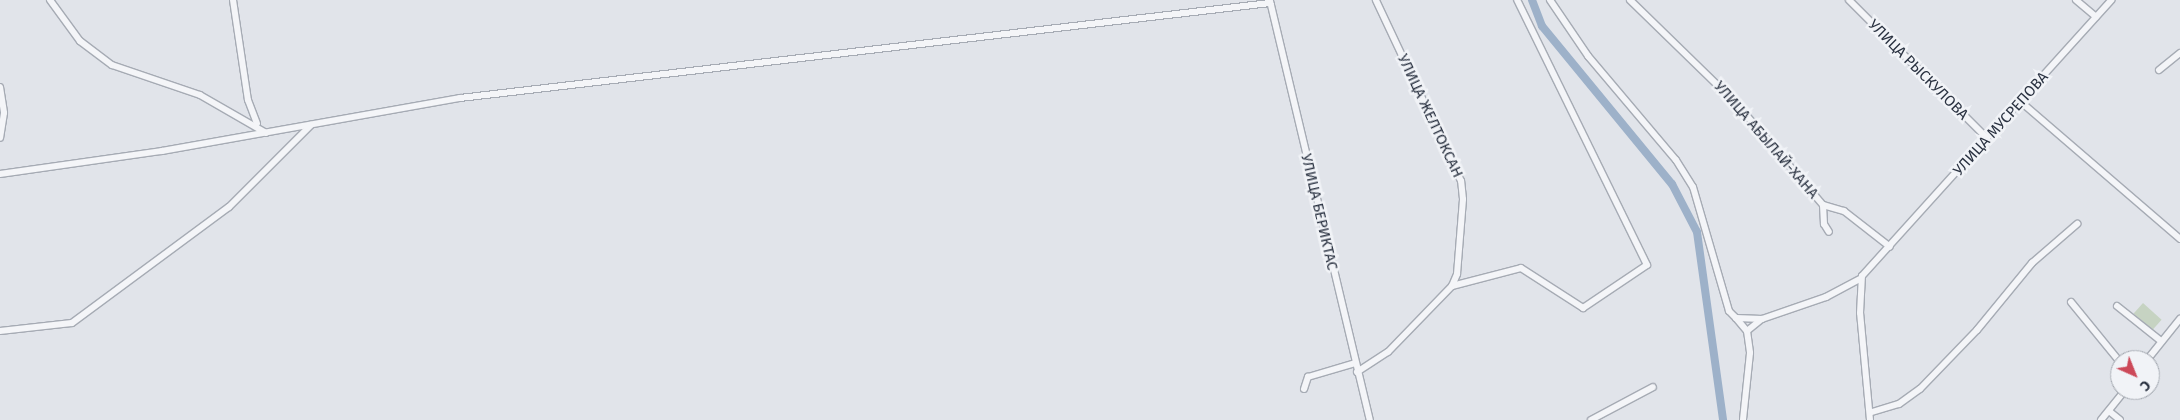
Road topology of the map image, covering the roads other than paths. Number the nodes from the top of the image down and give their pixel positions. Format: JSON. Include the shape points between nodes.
{"nodes":[{"id":1,"x":50,"y":0,"type":"edge"},
{"id":2,"x":233,"y":0,"type":"edge"},
{"id":3,"x":1376,"y":0,"type":"edge"},
{"id":4,"x":1517,"y":0,"type":"edge"},
{"id":5,"x":1550,"y":0,"type":"edge"},
{"id":6,"x":1630,"y":0,"type":"edge"},
{"id":7,"x":1849,"y":0,"type":"edge"},
{"id":8,"x":2076,"y":0,"type":"edge"},
{"id":9,"x":2111,"y":0,"type":"edge"},
{"id":10,"x":1270,"y":2,"type":"edge"},
{"id":11,"x":2096,"y":17,"type":"junction"},
{"id":12,"x":2180,"y":54,"type":"edge"},
{"id":13,"x":2159,"y":70,"type":"dead end"},
{"id":14,"x":0,"y":86,"type":"edge"},
{"id":15,"x":2021,"y":102,"type":"junction"},
{"id":16,"x":257,"y":124,"type":"junction"},
{"id":17,"x":312,"y":125,"type":"junction"},
{"id":18,"x":266,"y":133,"type":"junction"},
{"id":19,"x":0,"y":138,"type":"edge"},
{"id":20,"x":1988,"y":138,"type":"junction"},
{"id":21,"x":0,"y":174,"type":"edge"},
{"id":22,"x":1823,"y":205,"type":"junction"},
{"id":23,"x":2077,"y":224,"type":"dead end"},
{"id":24,"x":1829,"y":232,"type":"dead end"},
{"id":25,"x":2180,"y":239,"type":"edge"},
{"id":26,"x":1890,"y":247,"type":"junction"},
{"id":27,"x":1860,"y":279,"type":"junction"},
{"id":28,"x":1452,"y":286,"type":"junction"},
{"id":29,"x":2071,"y":302,"type":"dead end"},
{"id":30,"x":2117,"y":306,"type":"dead end"},
{"id":31,"x":1736,"y":318,"type":"junction"},
{"id":32,"x":1762,"y":319,"type":"junction"},
{"id":33,"x":2180,"y":319,"type":"edge"},
{"id":34,"x":0,"y":331,"type":"edge"},
{"id":35,"x":1747,"y":331,"type":"junction"},
{"id":36,"x":2161,"y":341,"type":"junction"},
{"id":37,"x":2110,"y":350,"type":"edge"},
{"id":38,"x":2154,"y":350,"type":"edge"},
{"id":39,"x":1355,"y":363,"type":"junction"},
{"id":40,"x":1357,"y":372,"type":"junction"},
{"id":41,"x":1653,"y":387,"type":"dead end"},
{"id":42,"x":1304,"y":389,"type":"dead end"},
{"id":43,"x":2117,"y":400,"type":"edge"},
{"id":44,"x":2109,"y":411,"type":"junction"},
{"id":45,"x":1872,"y":412,"type":"junction"},
{"id":46,"x":1601,"y":418,"type":"edge"},
{"id":47,"x":1370,"y":420,"type":"edge"},
{"id":48,"x":1591,"y":420,"type":"edge"},
{"id":49,"x":1743,"y":420,"type":"edge"},
{"id":50,"x":1870,"y":420,"type":"edge"},
{"id":51,"x":2101,"y":420,"type":"edge"},
{"id":52,"x":2120,"y":420,"type":"edge"}],
"edges":[{"from":1,"to":16,"type":"street","via":[[80,41],[112,65],[200,95]]},
{"from":2,"to":16,"type":"street","via":[[248,100]]},
{"from":3,"to":28,"type":"street","name":"УЛИЦА ЖЕЛТОКСАН","via":[[1461,181],[1457,274]]},
{"from":4,"to":28,"type":"street","via":[[1647,265],[1583,308],[1528,269],[1508,268]]},
{"from":5,"to":31,"type":"street","via":[[1588,56],[1676,160],[1693,187],[1724,298]]},
{"from":6,"to":22,"type":"street","name":"УЛИЦА АБЫЛАЙ-ХАНА","via":[[1735,102]]},
{"from":7,"to":20,"type":"street","name":"УЛИЦА РЫСКУЛОВА"},
{"from":8,"to":11,"type":"street"},
{"from":9,"to":11,"type":"street","name":"УЛИЦА МУСРЕПОВА"},
{"from":10,"to":17,"type":"street","via":[[460,98]]},
{"from":10,"to":39,"type":"street","name":"УЛИЦА БЕРИКТАС"},
{"from":11,"to":15,"type":"street","name":"УЛИЦА МУСРЕПОВА"},
{"from":12,"to":13,"type":"street"},
{"from":14,"to":19,"type":"street","via":[[4,113]]},
{"from":15,"to":20,"type":"street","name":"УЛИЦА МУСРЕПОВА"},
{"from":15,"to":25,"type":"street"},
{"from":16,"to":18,"type":"street"},
{"from":17,"to":18,"type":"street"},
{"from":17,"to":34,"type":"street","via":[[228,207],[72,323]]},
{"from":18,"to":21,"type":"street"},
{"from":20,"to":26,"type":"street","name":"УЛИЦА МУСРЕПОВА"},
{"from":22,"to":24,"type":"street","via":[[1824,224]]},
{"from":22,"to":26,"type":"street","name":"УЛИЦА АБЫЛАЙ-ХАНА","via":[[1844,211]]},
{"from":23,"to":45,"type":"street","via":[[2032,263],[1924,385],[1899,404]]},
{"from":26,"to":27,"type":"street"},
{"from":27,"to":32,"type":"street","via":[[1826,297]]},
{"from":27,"to":45,"type":"street"},
{"from":28,"to":40,"type":"street","via":[[1381,358]]},
{"from":29,"to":37,"type":"street"},
{"from":30,"to":36,"type":"street"},
{"from":31,"to":32,"type":"street"},
{"from":31,"to":35,"type":"street"},
{"from":32,"to":35,"type":"street"},
{"from":33,"to":36,"type":"street"},
{"from":35,"to":49,"type":"street","via":[[1750,353]]},
{"from":36,"to":38,"type":"street"},
{"from":39,"to":40,"type":"street","name":"УЛИЦА БЕРИКТАС"},
{"from":39,"to":42,"type":"street","via":[[1308,377]]},
{"from":40,"to":47,"type":"street","name":"УЛИЦА БЕРИКТАС"},
{"from":41,"to":46,"type":"street"},
{"from":43,"to":44,"type":"street"},
{"from":44,"to":51,"type":"street"},
{"from":44,"to":52,"type":"street"},
{"from":45,"to":50,"type":"street"},
{"from":46,"to":48,"type":"street"}]}
